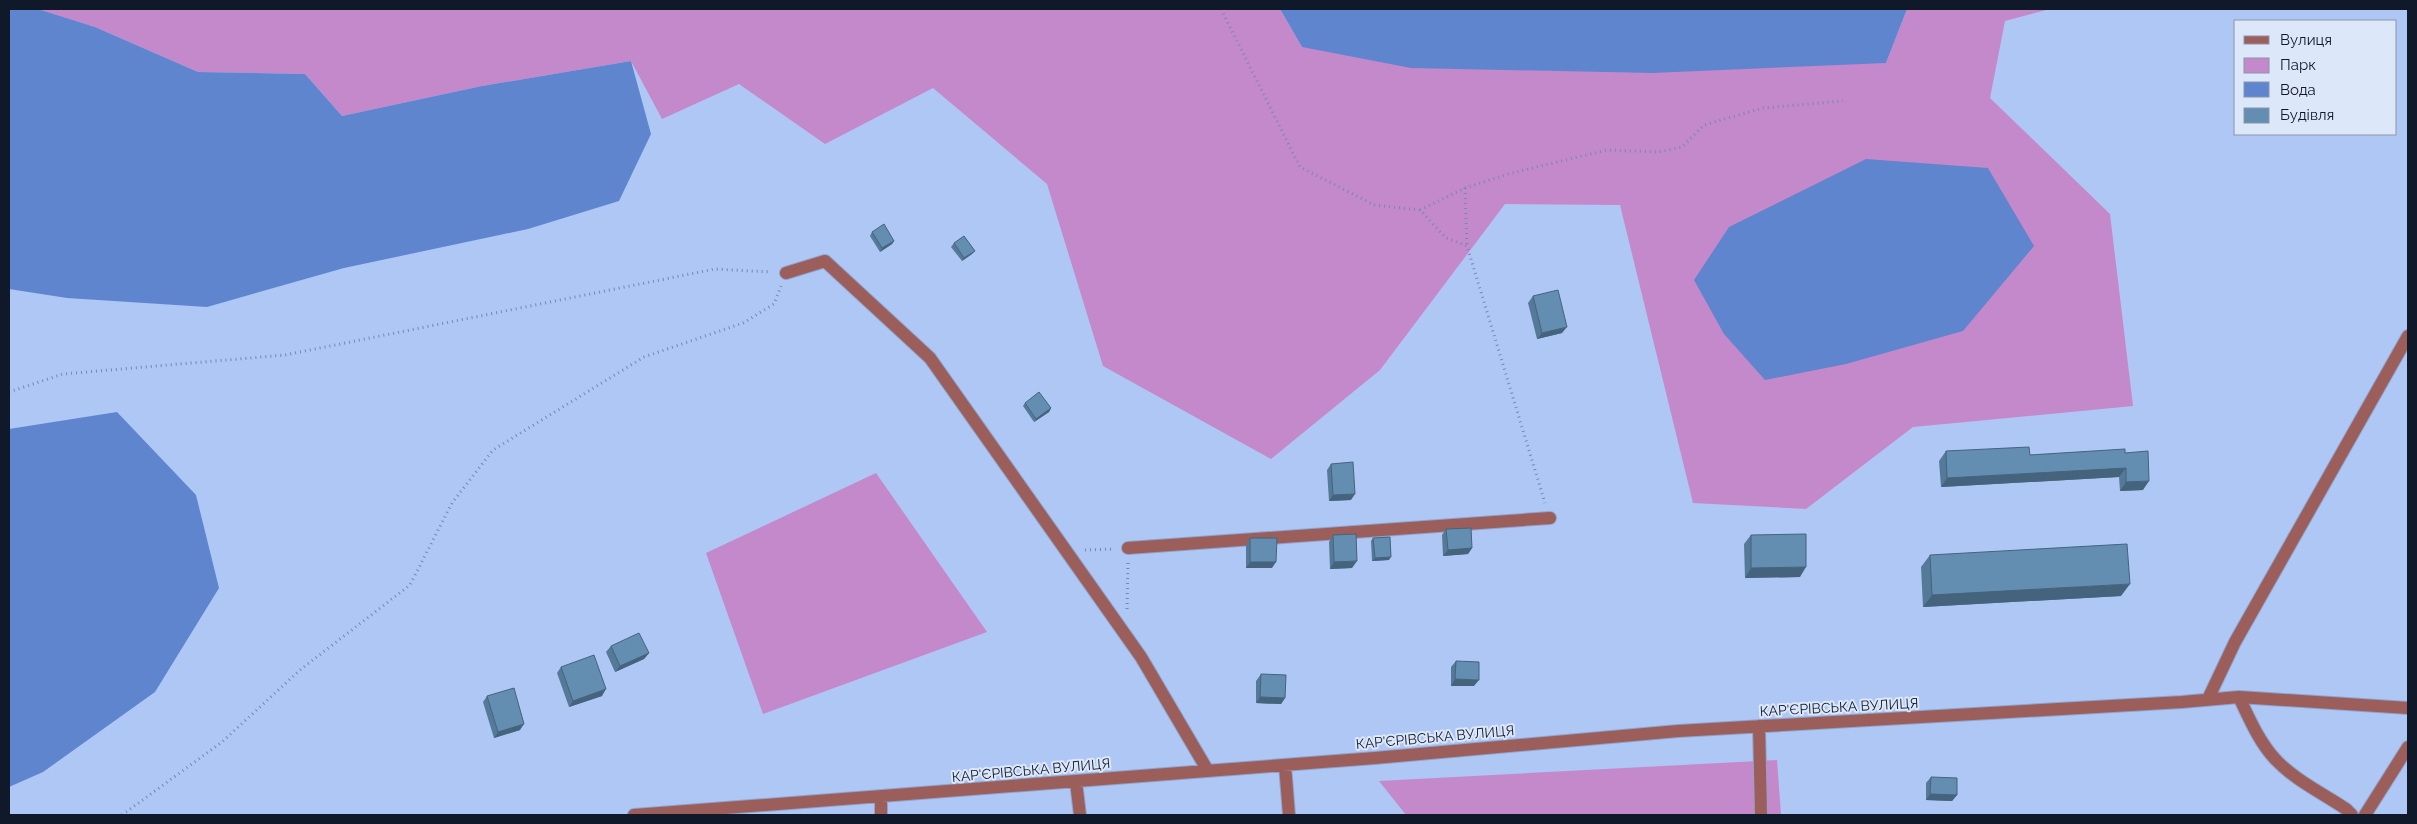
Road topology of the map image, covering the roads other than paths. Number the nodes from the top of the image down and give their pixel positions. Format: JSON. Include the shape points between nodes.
{"nodes":[{"id":1,"x":786,"y":274,"type":"road end"},
{"id":2,"x":2408,"y":336,"type":"edge"},
{"id":3,"x":1550,"y":518,"type":"road end"},
{"id":4,"x":1128,"y":548,"type":"road end"},
{"id":5,"x":2239,"y":697,"type":"junction"},
{"id":6,"x":2208,"y":699,"type":"junction"},
{"id":7,"x":2408,"y":708,"type":"edge"},
{"id":8,"x":1759,"y":726,"type":"junction"},
{"id":9,"x":2408,"y":747,"type":"edge"},
{"id":10,"x":1285,"y":765,"type":"junction"},
{"id":11,"x":1208,"y":771,"type":"junction"},
{"id":12,"x":1076,"y":782,"type":"junction"},
{"id":13,"x":881,"y":797,"type":"junction"},
{"id":14,"x":634,"y":815,"type":"edge"},
{"id":15,"x":881,"y":815,"type":"edge"},
{"id":16,"x":1080,"y":815,"type":"edge"},
{"id":17,"x":1289,"y":815,"type":"edge"},
{"id":18,"x":1762,"y":815,"type":"edge"},
{"id":19,"x":2352,"y":815,"type":"edge"},
{"id":20,"x":2365,"y":815,"type":"edge"}],
"edges":[{"from":1,"to":11,"type":"street","via":[[825,261],[930,358],[1127,637]]},
{"from":2,"to":6,"type":"street","via":[[2235,642]]},
{"from":3,"to":4,"type":"street"},
{"from":5,"to":6,"type":"street","name":"КАР'ЄРІВСЬКА ВУЛИЦЯ"},
{"from":5,"to":7,"type":"street","name":"КАР'ЄРІВСЬКА ВУЛИЦЯ"},
{"from":5,"to":19,"type":"street","via":[[2258,737],[2275,760]]},
{"from":6,"to":8,"type":"street","name":"КАР'ЄРІВСЬКА ВУЛИЦЯ"},
{"from":8,"to":10,"type":"street","name":"КАР'ЄРІВСЬКА ВУЛИЦЯ"},
{"from":8,"to":18,"type":"street"},
{"from":9,"to":20,"type":"street"},
{"from":10,"to":11,"type":"street","name":"КАР'ЄРІВСЬКА ВУЛИЦЯ"},
{"from":10,"to":17,"type":"street"},
{"from":11,"to":12,"type":"street","name":"КАР'ЄРІВСЬКА ВУЛИЦЯ"},
{"from":12,"to":13,"type":"street","name":"КАР'ЄРІВСЬКА ВУЛИЦЯ"},
{"from":12,"to":16,"type":"street"},
{"from":13,"to":14,"type":"street","name":"КАР'ЄРІВСЬКА ВУЛИЦЯ"},
{"from":13,"to":15,"type":"street"}]}
